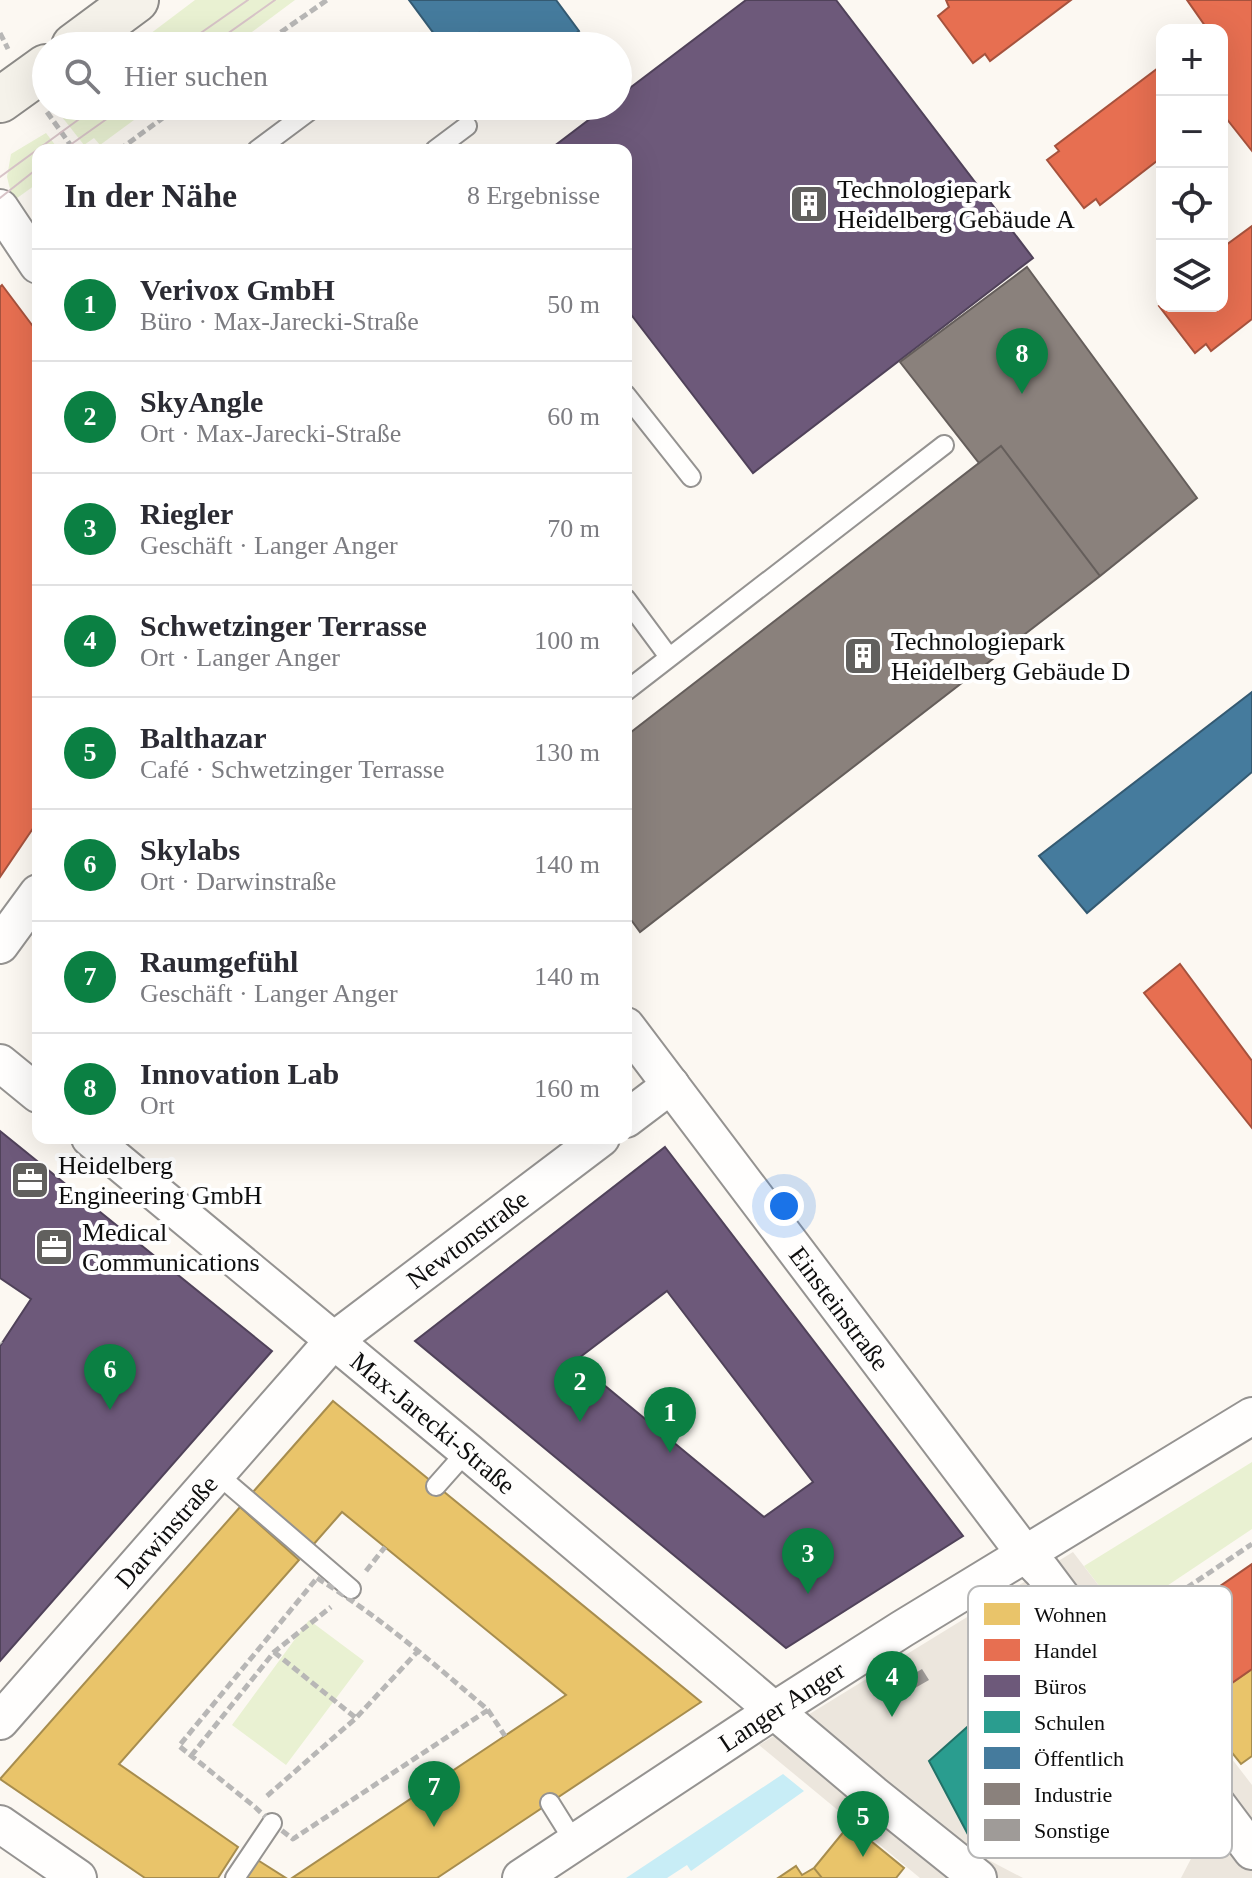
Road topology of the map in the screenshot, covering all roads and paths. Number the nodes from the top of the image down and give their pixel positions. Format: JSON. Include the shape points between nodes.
{"nodes":[{"id":1,"x":136,"y":0,"type":"edge"},
{"id":2,"x":327,"y":0,"type":"edge"},
{"id":3,"x":93,"y":32,"type":"edge"},
{"id":4,"x":281,"y":32,"type":"edge"},
{"id":5,"x":32,"y":77,"type":"edge"},
{"id":6,"x":0,"y":100,"type":"edge"},
{"id":7,"x":160,"y":120,"type":"edge"},
{"id":8,"x":298,"y":120,"type":"edge"},
{"id":9,"x":467,"y":126,"type":"dead end"},
{"id":10,"x":280,"y":134,"type":"junction"},
{"id":11,"x":127,"y":144,"type":"edge"},
{"id":12,"x":266,"y":144,"type":"edge"},
{"id":13,"x":288,"y":144,"type":"edge"},
{"id":14,"x":443,"y":144,"type":"edge"},
{"id":15,"x":0,"y":208,"type":"edge"},
{"id":16,"x":32,"y":256,"type":"edge"},
{"id":17,"x":632,"y":403,"type":"edge"},
{"id":18,"x":944,"y":445,"type":"dead end"},
{"id":19,"x":691,"y":477,"type":"dead end"},
{"id":20,"x":632,"y":607,"type":"edge"},
{"id":21,"x":669,"y":657,"type":"junction"},
{"id":22,"x":632,"y":686,"type":"edge"},
{"id":23,"x":32,"y":901,"type":"edge"},
{"id":24,"x":0,"y":945,"type":"edge"},
{"id":25,"x":632,"y":1034,"type":"edge"},
{"id":26,"x":0,"y":1063,"type":"edge"},
{"id":27,"x":671,"y":1085,"type":"junction"},
{"id":28,"x":32,"y":1089,"type":"edge"},
{"id":29,"x":632,"y":1114,"type":"edge"},
{"id":30,"x":97,"y":1144,"type":"edge"},
{"id":31,"x":593,"y":1144,"type":"edge"},
{"id":32,"x":333,"y":1341,"type":"junction"},
{"id":33,"x":1252,"y":1416,"type":"edge"},
{"id":34,"x":467,"y":1451,"type":"junction"},
{"id":35,"x":216,"y":1473,"type":"junction"},
{"id":36,"x":436,"y":1486,"type":"dead end"},
{"id":37,"x":1252,"y":1544,"type":"edge"},
{"id":38,"x":385,"y":1547,"type":"dead end"},
{"id":39,"x":1025,"y":1554,"type":"junction"},
{"id":40,"x":974,"y":1586,"type":"edge"},
{"id":41,"x":1053,"y":1586,"type":"edge"},
{"id":42,"x":1190,"y":1586,"type":"edge"},
{"id":43,"x":968,"y":1590,"type":"edge"},
{"id":44,"x":348,"y":1592,"type":"junction"},
{"id":45,"x":419,"y":1650,"type":"junction"},
{"id":46,"x":274,"y":1652,"type":"junction"},
{"id":47,"x":488,"y":1710,"type":"junction"},
{"id":48,"x":775,"y":1710,"type":"junction"},
{"id":49,"x":356,"y":1718,"type":"junction"},
{"id":50,"x":0,"y":1721,"type":"edge"},
{"id":51,"x":505,"y":1736,"type":"dead end"},
{"id":52,"x":191,"y":1756,"type":"junction"},
{"id":53,"x":267,"y":1797,"type":"dead end"},
{"id":54,"x":550,"y":1803,"type":"dead end"},
{"id":55,"x":272,"y":1823,"type":"junction"},
{"id":56,"x":0,"y":1824,"type":"edge"},
{"id":57,"x":1232,"y":1824,"type":"edge"},
{"id":58,"x":575,"y":1843,"type":"junction"},
{"id":59,"x":1252,"y":1851,"type":"edge"},
{"id":60,"x":78,"y":1878,"type":"edge"},
{"id":61,"x":235,"y":1878,"type":"edge"},
{"id":62,"x":521,"y":1878,"type":"edge"},
{"id":63,"x":978,"y":1878,"type":"edge"}],
"edges":[{"from":1,"to":3,"type":"main road"},
{"from":2,"to":4,"type":"path"},
{"from":5,"to":6,"type":"main road"},
{"from":7,"to":11,"type":"path"},
{"from":8,"to":10,"type":"lane"},
{"from":9,"to":14,"type":"lane"},
{"from":10,"to":12,"type":"lane"},
{"from":10,"to":13,"type":"lane"},
{"from":15,"to":16,"type":"street"},
{"from":17,"to":19,"type":"lane"},
{"from":18,"to":21,"type":"lane"},
{"from":20,"to":21,"type":"lane"},
{"from":21,"to":22,"type":"lane"},
{"from":23,"to":24,"type":"street"},
{"from":25,"to":27,"type":"street","name":"Einsteinstraße"},
{"from":26,"to":28,"type":"street"},
{"from":27,"to":29,"type":"street"},
{"from":27,"to":39,"type":"street","name":"Einsteinstraße"},
{"from":30,"to":32,"type":"street","name":"Max-Jarecki-Straße"},
{"from":31,"to":32,"type":"street","name":"Newtonstraße"},
{"from":32,"to":34,"type":"street","name":"Max-Jarecki-Straße"},
{"from":32,"to":35,"type":"street","name":"Darwinstraße"},
{"from":33,"to":39,"type":"street","name":"Langer Anger"},
{"from":34,"to":36,"type":"lane"},
{"from":34,"to":48,"type":"street","name":"Max-Jarecki-Straße"},
{"from":35,"to":44,"type":"lane"},
{"from":35,"to":50,"type":"street","name":"Darwinstraße"},
{"from":37,"to":42,"type":"path"},
{"from":38,"to":44,"type":"path"},
{"from":39,"to":40,"type":"street","name":"Langer Anger"},
{"from":39,"to":41,"type":"street","name":"Einsteinstraße"},
{"from":43,"to":48,"type":"street","name":"Langer Anger"},
{"from":44,"to":45,"type":"path"},
{"from":44,"to":46,"type":"path"},
{"from":44,"to":52,"type":"path","via":[[317,1578],[179,1746]]},
{"from":45,"to":47,"type":"path"},
{"from":45,"to":49,"type":"path"},
{"from":46,"to":49,"type":"path"},
{"from":46,"to":52,"type":"path"},
{"from":47,"to":51,"type":"path"},
{"from":47,"to":55,"type":"path","via":[[293,1839]]},
{"from":48,"to":58,"type":"street","name":"Langer Anger"},
{"from":48,"to":63,"type":"street","name":"Max-Jarecki-Straße"},
{"from":49,"to":53,"type":"path"},
{"from":52,"to":55,"type":"path"},
{"from":54,"to":58,"type":"lane"},
{"from":55,"to":61,"type":"lane"},
{"from":56,"to":60,"type":"street"},
{"from":57,"to":59,"type":"street","name":"Einsteinstraße"},
{"from":58,"to":62,"type":"street","name":"Langer Anger"}]}
